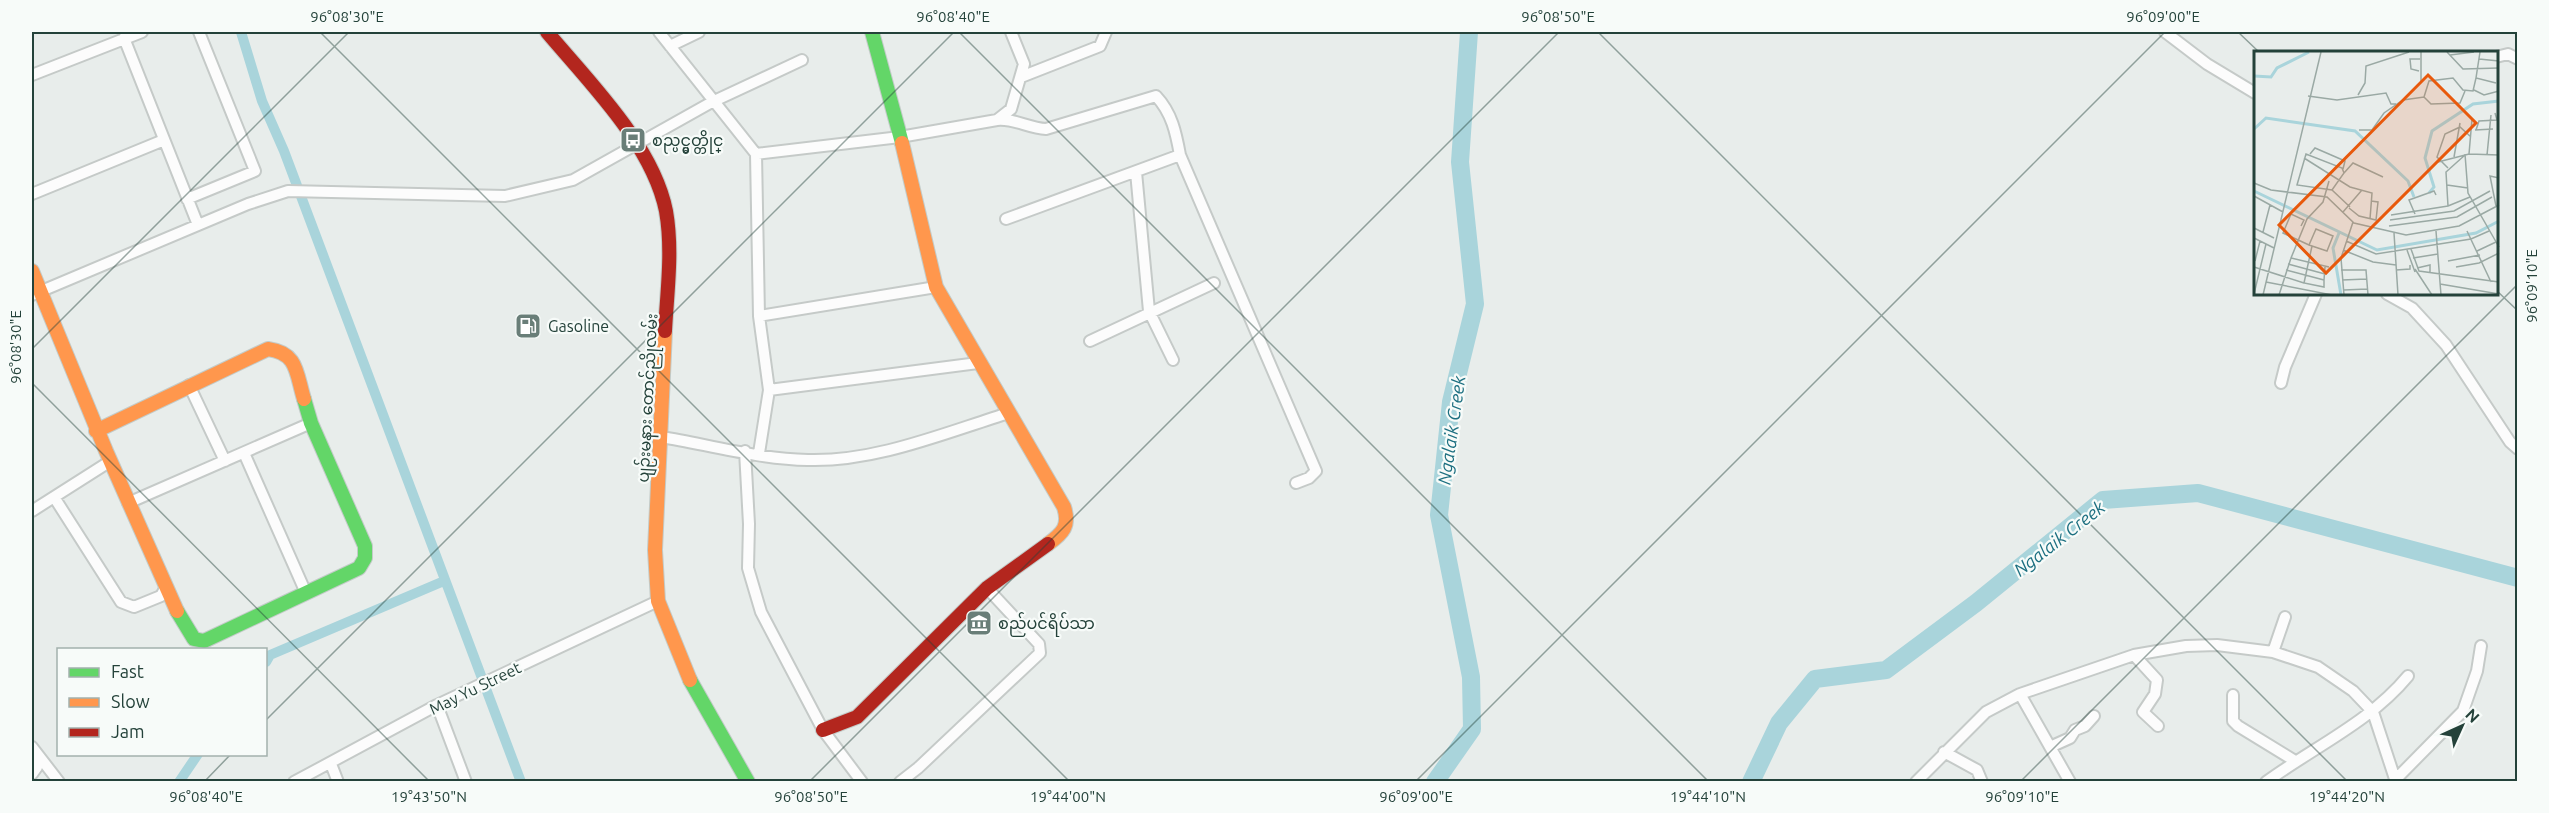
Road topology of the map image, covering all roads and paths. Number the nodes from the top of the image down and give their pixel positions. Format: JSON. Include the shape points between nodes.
{"nodes":[{"id":1,"x":141,"y":32,"type":"edge"},
{"id":2,"x":199,"y":32,"type":"edge"},
{"id":3,"x":547,"y":32,"type":"edge"},
{"id":4,"x":659,"y":32,"type":"edge"},
{"id":5,"x":699,"y":32,"type":"edge"},
{"id":6,"x":872,"y":32,"type":"edge"},
{"id":7,"x":1011,"y":32,"type":"edge"},
{"id":8,"x":1106,"y":32,"type":"edge"},
{"id":9,"x":2165,"y":32,"type":"edge"},
{"id":10,"x":124,"y":38,"type":"junction"},
{"id":11,"x":670,"y":46,"type":"junction"},
{"id":12,"x":2498,"y":56,"type":"edge"},
{"id":13,"x":2517,"y":59,"type":"edge"},
{"id":14,"x":802,"y":60,"type":"dead end"},
{"id":15,"x":32,"y":75,"type":"edge"},
{"id":16,"x":1021,"y":77,"type":"junction"},
{"id":17,"x":2254,"y":92,"type":"edge"},
{"id":18,"x":712,"y":102,"type":"junction"},
{"id":19,"x":997,"y":120,"type":"junction"},
{"id":20,"x":900,"y":137,"type":"junction"},
{"id":21,"x":164,"y":140,"type":"junction"},
{"id":22,"x":635,"y":143,"type":"junction"},
{"id":23,"x":756,"y":154,"type":"junction"},
{"id":24,"x":1180,"y":155,"type":"junction"},
{"id":25,"x":1136,"y":172,"type":"junction"},
{"id":26,"x":32,"y":194,"type":"edge"},
{"id":27,"x":187,"y":199,"type":"junction"},
{"id":28,"x":1006,"y":219,"type":"dead end"},
{"id":29,"x":198,"y":225,"type":"junction"},
{"id":30,"x":32,"y":271,"type":"edge"},
{"id":31,"x":1214,"y":283,"type":"dead end"},
{"id":32,"x":936,"y":287,"type":"junction"},
{"id":33,"x":36,"y":293,"type":"edge"},
{"id":34,"x":2315,"y":296,"type":"edge"},
{"id":35,"x":2391,"y":296,"type":"edge"},
{"id":36,"x":1150,"y":313,"type":"junction"},
{"id":37,"x":759,"y":316,"type":"junction"},
{"id":38,"x":1090,"y":341,"type":"dead end"},
{"id":39,"x":1173,"y":360,"type":"dead end"},
{"id":40,"x":978,"y":363,"type":"junction"},
{"id":41,"x":2282,"y":383,"type":"dead end"},
{"id":42,"x":189,"y":385,"type":"junction"},
{"id":43,"x":769,"y":390,"type":"junction"},
{"id":44,"x":1009,"y":413,"type":"junction"},
{"id":45,"x":311,"y":423,"type":"junction"},
{"id":46,"x":96,"y":431,"type":"junction"},
{"id":47,"x":662,"y":437,"type":"junction"},
{"id":48,"x":2517,"y":449,"type":"edge"},
{"id":49,"x":745,"y":451,"type":"junction"},
{"id":50,"x":244,"y":453,"type":"junction"},
{"id":51,"x":759,"y":453,"type":"junction"},
{"id":52,"x":225,"y":461,"type":"junction"},
{"id":53,"x":109,"y":462,"type":"junction"},
{"id":54,"x":1296,"y":483,"type":"dead end"},
{"id":55,"x":54,"y":496,"type":"junction"},
{"id":56,"x":128,"y":503,"type":"junction"},
{"id":57,"x":32,"y":511,"type":"edge"},
{"id":58,"x":166,"y":587,"type":"junction"},
{"id":59,"x":987,"y":588,"type":"junction"},
{"id":60,"x":306,"y":593,"type":"junction"},
{"id":61,"x":658,"y":601,"type":"junction"},
{"id":62,"x":2285,"y":617,"type":"dead end"},
{"id":63,"x":2481,"y":646,"type":"dead end"},
{"id":64,"x":2273,"y":652,"type":"junction"},
{"id":65,"x":2134,"y":655,"type":"junction"},
{"id":66,"x":2408,"y":676,"type":"dead end"},
{"id":67,"x":2020,"y":694,"type":"junction"},
{"id":68,"x":2233,"y":695,"type":"dead end"},
{"id":69,"x":437,"y":705,"type":"junction"},
{"id":70,"x":2373,"y":712,"type":"junction"},
{"id":71,"x":2094,"y":716,"type":"dead end"},
{"id":72,"x":2158,"y":726,"type":"dead end"},
{"id":73,"x":824,"y":730,"type":"junction"},
{"id":74,"x":2050,"y":747,"type":"junction"},
{"id":75,"x":33,"y":749,"type":"edge"},
{"id":76,"x":1944,"y":752,"type":"junction"},
{"id":77,"x":2295,"y":761,"type":"junction"},
{"id":78,"x":331,"y":764,"type":"junction"},
{"id":79,"x":32,"y":774,"type":"edge"},
{"id":80,"x":2397,"y":780,"type":"edge"},
{"id":81,"x":59,"y":782,"type":"edge"},
{"id":82,"x":294,"y":782,"type":"edge"},
{"id":83,"x":338,"y":782,"type":"edge"},
{"id":84,"x":466,"y":782,"type":"edge"},
{"id":85,"x":748,"y":782,"type":"edge"},
{"id":86,"x":862,"y":782,"type":"edge"},
{"id":87,"x":900,"y":782,"type":"edge"},
{"id":88,"x":1916,"y":782,"type":"edge"},
{"id":89,"x":1982,"y":782,"type":"edge"},
{"id":90,"x":2070,"y":782,"type":"edge"},
{"id":91,"x":2266,"y":782,"type":"edge"}],
"edges":[{"from":1,"to":10,"type":"street"},
{"from":2,"to":27,"type":"street","via":[[255,171]]},
{"from":3,"to":22,"type":"street","name":"ပျဉ်းမနား တောင်ညိုလမ်း"},
{"from":4,"to":11,"type":"street"},
{"from":5,"to":11,"type":"street"},
{"from":6,"to":20,"type":"street"},
{"from":7,"to":16,"type":"street","via":[[1024,64]]},
{"from":8,"to":16,"type":"street","via":[[1101,46]]},
{"from":9,"to":17,"type":"street"},
{"from":10,"to":15,"type":"street"},
{"from":10,"to":21,"type":"street"},
{"from":11,"to":18,"type":"street"},
{"from":12,"to":13,"type":"street","via":[[2508,54]]},
{"from":14,"to":18,"type":"street"},
{"from":16,"to":19,"type":"street","via":[[1011,109]]},
{"from":18,"to":22,"type":"street"},
{"from":18,"to":23,"type":"street"},
{"from":19,"to":20,"type":"street"},
{"from":19,"to":24,"type":"street","via":[[1009,119],[1030,129],[1046,129],[1156,96],[1175,127]]},
{"from":20,"to":23,"type":"street"},
{"from":20,"to":32,"type":"street"},
{"from":21,"to":26,"type":"street"},
{"from":21,"to":27,"type":"street"},
{"from":22,"to":29,"type":"street","via":[[573,180],[505,196],[288,191]]},
{"from":22,"to":47,"type":"street","name":"ပျဉ်းမနား တောင်ညိုလမ်း","via":[[665,209],[669,254]]},
{"from":23,"to":37,"type":"street"},
{"from":24,"to":25,"type":"street"},
{"from":24,"to":54,"type":"street","via":[[1316,471]]},
{"from":25,"to":28,"type":"street"},
{"from":25,"to":36,"type":"street"},
{"from":27,"to":29,"type":"street"},
{"from":29,"to":33,"type":"street"},
{"from":30,"to":33,"type":"street"},
{"from":31,"to":36,"type":"street"},
{"from":32,"to":37,"type":"street"},
{"from":32,"to":40,"type":"street"},
{"from":33,"to":46,"type":"street"},
{"from":34,"to":41,"type":"street"},
{"from":35,"to":48,"type":"street","via":[[2412,308],[2446,345]]},
{"from":36,"to":38,"type":"street"},
{"from":36,"to":39,"type":"street"},
{"from":37,"to":43,"type":"street"},
{"from":40,"to":43,"type":"street"},
{"from":40,"to":44,"type":"street"},
{"from":42,"to":45,"type":"street","via":[[275,348],[291,358]]},
{"from":42,"to":46,"type":"street"},
{"from":42,"to":52,"type":"street"},
{"from":43,"to":51,"type":"street"},
{"from":44,"to":51,"type":"street","via":[[851,458],[807,460]]},
{"from":44,"to":59,"type":"street","via":[[1068,520],[1063,533]]},
{"from":45,"to":50,"type":"street"},
{"from":45,"to":60,"type":"street","via":[[367,554],[358,568]]},
{"from":46,"to":53,"type":"street"},
{"from":47,"to":49,"type":"street"},
{"from":47,"to":61,"type":"street","name":"ပျဉ်းမနား တောင်ညိုလမ်း","via":[[656,550]]},
{"from":49,"to":51,"type":"street"},
{"from":49,"to":73,"type":"street","via":[[748,568],[761,612]]},
{"from":50,"to":52,"type":"street"},
{"from":50,"to":60,"type":"street"},
{"from":52,"to":56,"type":"street"},
{"from":53,"to":55,"type":"street"},
{"from":53,"to":56,"type":"street"},
{"from":55,"to":57,"type":"street"},
{"from":55,"to":58,"type":"street","via":[[121,602],[134,607],[161,596]]},
{"from":56,"to":58,"type":"street"},
{"from":58,"to":60,"type":"street","via":[[185,628],[194,639],[204,641]]},
{"from":59,"to":73,"type":"street","via":[[857,717]]},
{"from":59,"to":87,"type":"street","via":[[1039,644],[1040,653]]},
{"from":61,"to":69,"type":"street","name":"May Yu Street"},
{"from":61,"to":85,"type":"street","name":"ပျဉ်းမနား တောင်ညိုလမ်း","via":[[692,686]]},
{"from":62,"to":64,"type":"street"},
{"from":63,"to":80,"type":"street","via":[[2463,711]]},
{"from":64,"to":65,"type":"street","via":[[2217,645]]},
{"from":64,"to":70,"type":"street","via":[[2318,667],[2353,691]]},
{"from":65,"to":67,"type":"street"},
{"from":65,"to":72,"type":"street","via":[[2157,680],[2155,694],[2143,712]]},
{"from":66,"to":70,"type":"street"},
{"from":67,"to":74,"type":"street"},
{"from":67,"to":76,"type":"street","via":[[1986,712]]},
{"from":68,"to":77,"type":"street","via":[[2233,721]]},
{"from":69,"to":78,"type":"street","name":"May Yu Street"},
{"from":69,"to":84,"type":"street"},
{"from":70,"to":77,"type":"street"},
{"from":70,"to":80,"type":"street"},
{"from":71,"to":74,"type":"street","via":[[2070,738]]},
{"from":73,"to":86,"type":"street"},
{"from":74,"to":90,"type":"street"},
{"from":75,"to":79,"type":"street","via":[[37,767]]},
{"from":75,"to":81,"type":"street"},
{"from":76,"to":88,"type":"street"},
{"from":76,"to":89,"type":"street","via":[[1977,770]]},
{"from":77,"to":91,"type":"street"},
{"from":78,"to":82,"type":"street","name":"May Yu Street"},
{"from":78,"to":83,"type":"street"}]}
